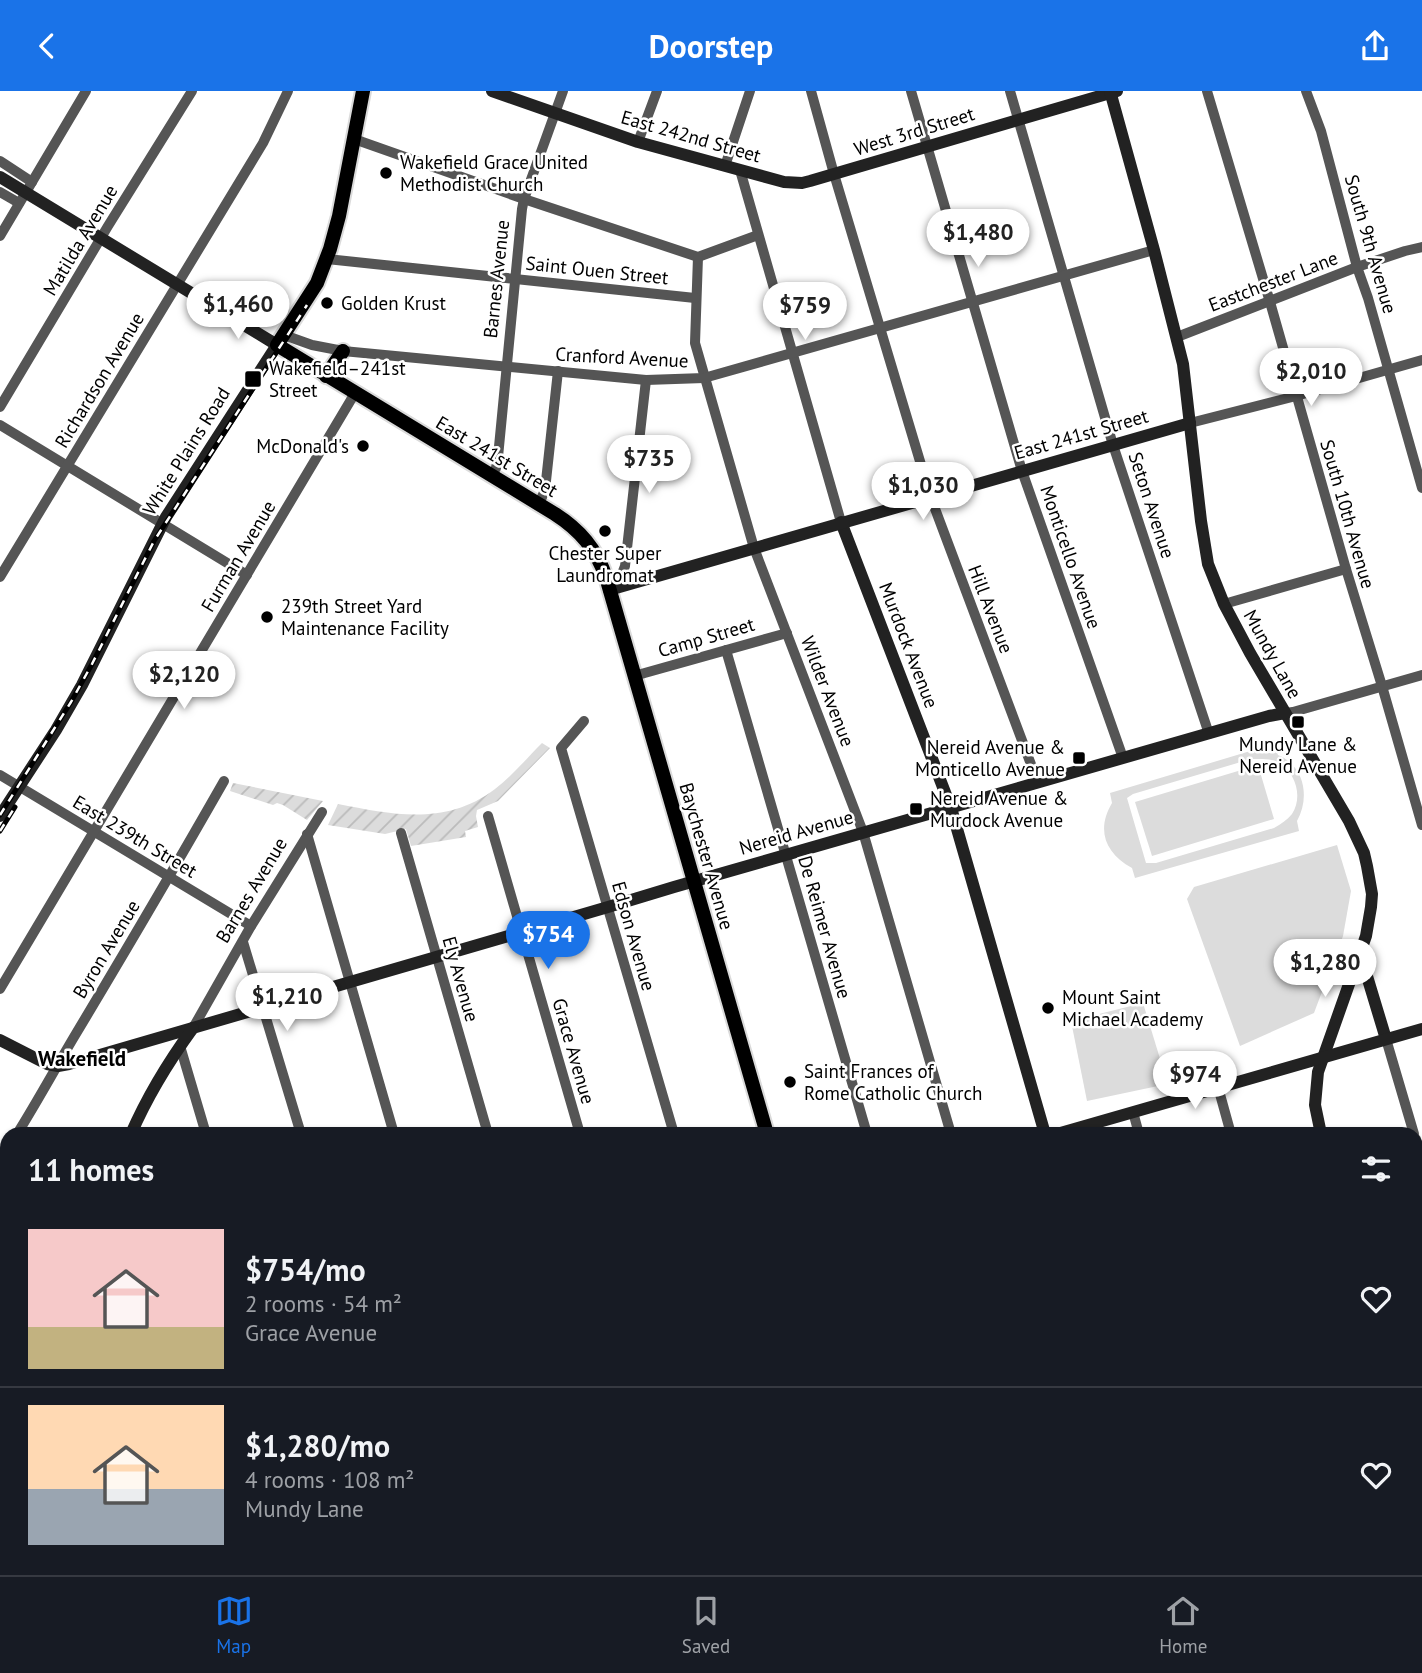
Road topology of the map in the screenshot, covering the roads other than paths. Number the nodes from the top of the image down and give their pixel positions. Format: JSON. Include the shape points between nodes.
{"nodes":[{"id":1,"x":86,"y":91,"type":"edge"},
{"id":2,"x":192,"y":91,"type":"edge"},
{"id":3,"x":288,"y":91,"type":"edge"},
{"id":4,"x":363,"y":91,"type":"edge"},
{"id":5,"x":492,"y":91,"type":"edge"},
{"id":6,"x":563,"y":91,"type":"edge"},
{"id":7,"x":657,"y":91,"type":"edge"},
{"id":8,"x":750,"y":91,"type":"edge"},
{"id":9,"x":811,"y":91,"type":"edge"},
{"id":10,"x":911,"y":91,"type":"edge"},
{"id":11,"x":1010,"y":91,"type":"edge"},
{"id":12,"x":1207,"y":91,"type":"edge"},
{"id":13,"x":1306,"y":91,"type":"edge"},
{"id":14,"x":1113,"y":92,"type":"edge"},
{"id":15,"x":555,"y":113,"type":"junction"},
{"id":16,"x":1019,"y":119,"type":"junction"},
{"id":17,"x":354,"y":139,"type":"junction"},
{"id":18,"x":638,"y":142,"type":"junction"},
{"id":19,"x":928,"y":147,"type":"junction"},
{"id":20,"x":0,"y":161,"type":"edge"},
{"id":21,"x":725,"y":166,"type":"junction"},
{"id":22,"x":740,"y":170,"type":"junction"},
{"id":23,"x":834,"y":174,"type":"junction"},
{"id":24,"x":0,"y":177,"type":"edge"},
{"id":25,"x":802,"y":183,"type":"joint"},
{"id":26,"x":0,"y":192,"type":"edge"},
{"id":27,"x":26,"y":193,"type":"junction"},
{"id":28,"x":524,"y":199,"type":"junction"},
{"id":29,"x":758,"y":235,"type":"junction"},
{"id":30,"x":0,"y":236,"type":"edge"},
{"id":31,"x":101,"y":239,"type":"junction"},
{"id":32,"x":1422,"y":247,"type":"edge"},
{"id":33,"x":1154,"y":250,"type":"junction"},
{"id":34,"x":698,"y":257,"type":"junction"},
{"id":35,"x":327,"y":260,"type":"junction"},
{"id":36,"x":1357,"y":267,"type":"junction"},
{"id":37,"x":1063,"y":275,"type":"junction"},
{"id":38,"x":515,"y":279,"type":"junction"},
{"id":39,"x":176,"y":284,"type":"junction"},
{"id":40,"x":695,"y":298,"type":"junction"},
{"id":41,"x":972,"y":301,"type":"junction"},
{"id":42,"x":1270,"y":302,"type":"junction"},
{"id":43,"x":880,"y":328,"type":"junction"},
{"id":44,"x":1177,"y":337,"type":"junction"},
{"id":45,"x":280,"y":340,"type":"junction"},
{"id":46,"x":343,"y":351,"type":"junction"},
{"id":47,"x":792,"y":353,"type":"junction"},
{"id":48,"x":1422,"y":360,"type":"edge"},
{"id":49,"x":507,"y":365,"type":"junction"},
{"id":50,"x":1388,"y":370,"type":"junction"},
{"id":51,"x":558,"y":371,"type":"junction"},
{"id":52,"x":326,"y":376,"type":"junction"},
{"id":53,"x":704,"y":379,"type":"junction"},
{"id":54,"x":646,"y":380,"type":"junction"},
{"id":55,"x":355,"y":393,"type":"junction"},
{"id":56,"x":1296,"y":396,"type":"junction"},
{"id":57,"x":0,"y":407,"type":"edge"},
{"id":58,"x":1190,"y":423,"type":"junction"},
{"id":59,"x":0,"y":425,"type":"edge"},
{"id":60,"x":1113,"y":445,"type":"junction"},
{"id":61,"x":68,"y":465,"type":"junction"},
{"id":62,"x":1022,"y":471,"type":"junction"},
{"id":63,"x":491,"y":476,"type":"junction"},
{"id":64,"x":1422,"y":488,"type":"edge"},
{"id":65,"x":931,"y":498,"type":"junction"},
{"id":66,"x":539,"y":504,"type":"junction"},
{"id":67,"x":841,"y":522,"type":"junction"},
{"id":68,"x":162,"y":524,"type":"junction"},
{"id":69,"x":754,"y":548,"type":"junction"},
{"id":70,"x":1346,"y":569,"type":"junction"},
{"id":71,"x":247,"y":575,"type":"junction"},
{"id":72,"x":0,"y":577,"type":"edge"},
{"id":73,"x":609,"y":590,"type":"junction"},
{"id":74,"x":1224,"y":604,"type":"junction"},
{"id":75,"x":787,"y":633,"type":"junction"},
{"id":76,"x":726,"y":650,"type":"junction"},
{"id":77,"x":1422,"y":675,"type":"edge"},
{"id":78,"x":634,"y":676,"type":"junction"},
{"id":79,"x":1382,"y":687,"type":"junction"},
{"id":80,"x":1285,"y":713,"type":"junction"},
{"id":81,"x":584,"y":721,"type":"dead end"},
{"id":82,"x":1209,"y":734,"type":"junction"},
{"id":83,"x":1123,"y":758,"type":"junction"},
{"id":84,"x":0,"y":775,"type":"edge"},
{"id":85,"x":225,"y":781,"type":"dead end"},
{"id":86,"x":1038,"y":783,"type":"junction"},
{"id":87,"x":19,"y":787,"type":"junction"},
{"id":88,"x":951,"y":808,"type":"junction"},
{"id":89,"x":322,"y":812,"type":"dead end"},
{"id":90,"x":0,"y":816,"type":"edge"},
{"id":91,"x":488,"y":816,"type":"dead end"},
{"id":92,"x":1422,"y":825,"type":"edge"},
{"id":93,"x":94,"y":832,"type":"junction"},
{"id":94,"x":401,"y":832,"type":"dead end"},
{"id":95,"x":863,"y":832,"type":"junction"},
{"id":96,"x":307,"y":834,"type":"junction"},
{"id":97,"x":786,"y":855,"type":"junction"},
{"id":98,"x":169,"y":877,"type":"junction"},
{"id":99,"x":694,"y":881,"type":"junction"},
{"id":100,"x":608,"y":907,"type":"junction"},
{"id":101,"x":251,"y":926,"type":"junction"},
{"id":102,"x":521,"y":932,"type":"junction"},
{"id":103,"x":243,"y":942,"type":"junction"},
{"id":104,"x":1360,"y":953,"type":"junction"},
{"id":105,"x":436,"y":957,"type":"junction"},
{"id":106,"x":351,"y":982,"type":"junction"},
{"id":107,"x":0,"y":989,"type":"edge"},
{"id":108,"x":264,"y":1007,"type":"junction"},
{"id":109,"x":192,"y":1028,"type":"junction"},
{"id":110,"x":1422,"y":1029,"type":"edge"},
{"id":111,"x":1386,"y":1039,"type":"junction"},
{"id":112,"x":0,"y":1040,"type":"edge"},
{"id":113,"x":180,"y":1046,"type":"junction"},
{"id":114,"x":1324,"y":1056,"type":"junction"},
{"id":115,"x":58,"y":1066,"type":"junction"},
{"id":116,"x":1218,"y":1087,"type":"junction"},
{"id":117,"x":1133,"y":1112,"type":"junction"},
{"id":118,"x":21,"y":1127,"type":"edge"},
{"id":119,"x":134,"y":1127,"type":"edge"},
{"id":120,"x":204,"y":1127,"type":"edge"},
{"id":121,"x":298,"y":1127,"type":"edge"},
{"id":122,"x":392,"y":1127,"type":"edge"},
{"id":123,"x":486,"y":1127,"type":"edge"},
{"id":124,"x":578,"y":1127,"type":"edge"},
{"id":125,"x":672,"y":1127,"type":"edge"},
{"id":126,"x":765,"y":1127,"type":"edge"},
{"id":127,"x":865,"y":1127,"type":"edge"},
{"id":128,"x":949,"y":1127,"type":"edge"},
{"id":129,"x":1043,"y":1127,"type":"edge"},
{"id":130,"x":1080,"y":1127,"type":"edge"},
{"id":131,"x":1137,"y":1127,"type":"edge"},
{"id":132,"x":1229,"y":1127,"type":"edge"},
{"id":133,"x":1320,"y":1127,"type":"edge"},
{"id":134,"x":1412,"y":1127,"type":"edge"}],
"edges":[{"from":1,"to":27,"type":"street"},
{"from":2,"to":31,"type":"street","name":"Matilda Avenue"},
{"from":3,"to":39,"type":"street","name":"Richardson Avenue","via":[[262,143]]},
{"from":4,"to":17,"type":"main road","name":"White Plains Road"},
{"from":5,"to":15,"type":"street","name":"East 242nd Street"},
{"from":6,"to":15,"type":"street","name":"Barnes Avenue"},
{"from":7,"to":18,"type":"street"},
{"from":8,"to":21,"type":"street"},
{"from":9,"to":23,"type":"street","name":"Hill Avenue"},
{"from":10,"to":19,"type":"street","name":"Monticello Avenue"},
{"from":11,"to":16,"type":"street","name":"Seton Avenue"},
{"from":12,"to":42,"type":"street","name":"South 10th Avenue"},
{"from":13,"to":36,"type":"street","name":"South 9th Avenue"},
{"from":14,"to":16,"type":"street","name":"West 3rd Street"},
{"from":14,"to":33,"type":"street","name":"Mundy Lane"},
{"from":15,"to":18,"type":"street","name":"East 242nd Street"},
{"from":15,"to":28,"type":"street","name":"Barnes Avenue"},
{"from":16,"to":19,"type":"street","name":"West 3rd Street"},
{"from":16,"to":37,"type":"street","name":"Seton Avenue"},
{"from":17,"to":28,"type":"street"},
{"from":17,"to":35,"type":"main road","name":"White Plains Road"},
{"from":18,"to":21,"type":"street","name":"East 242nd Street"},
{"from":19,"to":23,"type":"street","name":"West 3rd Street"},
{"from":19,"to":41,"type":"street","name":"Monticello Avenue"},
{"from":20,"to":27,"type":"street","name":"East 241st Street"},
{"from":21,"to":22,"type":"street","name":"East 242nd Street"},
{"from":22,"to":25,"type":"street","name":"East 242nd Street"},
{"from":22,"to":29,"type":"street","name":"Murdock Avenue"},
{"from":23,"to":25,"type":"street","name":"West 3rd Street"},
{"from":23,"to":43,"type":"street","name":"Hill Avenue"},
{"from":24,"to":27,"type":"street","name":"East 241st Street"},
{"from":26,"to":27,"type":"street","name":"East 241st Street"},
{"from":27,"to":30,"type":"street"},
{"from":27,"to":31,"type":"street","name":"East 241st Street"},
{"from":28,"to":34,"type":"street"},
{"from":28,"to":38,"type":"street","name":"Barnes Avenue"},
{"from":29,"to":34,"type":"street"},
{"from":29,"to":47,"type":"street","name":"Murdock Avenue"},
{"from":31,"to":39,"type":"street","name":"East 241st Street"},
{"from":31,"to":57,"type":"street","name":"Matilda Avenue"},
{"from":32,"to":36,"type":"street","name":"Eastchester Lane"},
{"from":33,"to":37,"type":"street","name":"Cranford Avenue"},
{"from":33,"to":44,"type":"street","name":"Mundy Lane"},
{"from":34,"to":40,"type":"street","name":"Wilder Avenue"},
{"from":35,"to":38,"type":"street","name":"Saint Ouen Street"},
{"from":35,"to":45,"type":"main road","name":"White Plains Road"},
{"from":36,"to":42,"type":"street","name":"Eastchester Lane"},
{"from":36,"to":50,"type":"street","name":"South 9th Avenue"},
{"from":37,"to":41,"type":"street","name":"Cranford Avenue"},
{"from":37,"to":60,"type":"street","name":"Seton Avenue"},
{"from":38,"to":40,"type":"street","name":"Saint Ouen Street"},
{"from":38,"to":49,"type":"street","name":"Barnes Avenue"},
{"from":39,"to":45,"type":"street","name":"East 241st Street"},
{"from":39,"to":61,"type":"street","name":"Richardson Avenue"},
{"from":40,"to":53,"type":"street","name":"Wilder Avenue","via":[[695,343]]},
{"from":41,"to":43,"type":"street","name":"Cranford Avenue"},
{"from":41,"to":62,"type":"street","name":"Monticello Avenue"},
{"from":42,"to":44,"type":"street","name":"Eastchester Lane"},
{"from":42,"to":56,"type":"street","name":"South 10th Avenue"},
{"from":43,"to":47,"type":"street","name":"Cranford Avenue"},
{"from":43,"to":65,"type":"street","name":"Hill Avenue"},
{"from":44,"to":58,"type":"street","name":"Mundy Lane"},
{"from":45,"to":46,"type":"street","name":"Cranford Avenue"},
{"from":45,"to":52,"type":"main road","name":"East 241st Street"},
{"from":45,"to":68,"type":"street","name":"White Plains Road"},
{"from":46,"to":49,"type":"street","name":"Cranford Avenue"},
{"from":46,"to":52,"type":"main road"},
{"from":47,"to":53,"type":"street","name":"Cranford Avenue"},
{"from":47,"to":67,"type":"street","name":"Murdock Avenue"},
{"from":48,"to":50,"type":"street"},
{"from":49,"to":51,"type":"street","name":"Cranford Avenue"},
{"from":49,"to":63,"type":"street","name":"Barnes Avenue","via":[[498,460]]},
{"from":50,"to":56,"type":"street"},
{"from":50,"to":64,"type":"street","name":"South 9th Avenue"},
{"from":51,"to":54,"type":"street","name":"Cranford Avenue"},
{"from":51,"to":66,"type":"street","via":[[545,490]]},
{"from":52,"to":55,"type":"main road","name":"East 241st Street"},
{"from":53,"to":54,"type":"street","name":"Cranford Avenue"},
{"from":53,"to":69,"type":"street","name":"Wilder Avenue"},
{"from":54,"to":73,"type":"street","via":[[625,566]]},
{"from":55,"to":63,"type":"main road","name":"East 241st Street"},
{"from":55,"to":71,"type":"street","name":"Furman Avenue"},
{"from":56,"to":58,"type":"street"},
{"from":56,"to":70,"type":"street","name":"South 10th Avenue"},
{"from":58,"to":60,"type":"street","name":"East 241st Street"},
{"from":58,"to":74,"type":"street","name":"Mundy Lane","via":[[1208,564]]},
{"from":59,"to":61,"type":"street"},
{"from":60,"to":62,"type":"street","name":"East 241st Street"},
{"from":60,"to":82,"type":"street","name":"Seton Avenue"},
{"from":61,"to":68,"type":"street"},
{"from":61,"to":72,"type":"street","name":"Richardson Avenue"},
{"from":62,"to":65,"type":"street","name":"East 241st Street"},
{"from":62,"to":83,"type":"street","name":"Monticello Avenue"},
{"from":63,"to":66,"type":"main road","name":"East 241st Street"},
{"from":65,"to":67,"type":"street","name":"East 241st Street"},
{"from":65,"to":86,"type":"street","name":"Hill Avenue"},
{"from":66,"to":73,"type":"main road","name":"East 241st Street","via":[[584,537],[600,561]]},
{"from":67,"to":69,"type":"street","name":"East 241st Street"},
{"from":67,"to":88,"type":"street","name":"Murdock Avenue"},
{"from":68,"to":71,"type":"street"},
{"from":68,"to":87,"type":"street","name":"White Plains Road","via":[[89,672]]},
{"from":69,"to":73,"type":"street","name":"East 241st Street"},
{"from":69,"to":75,"type":"street","name":"Wilder Avenue"},
{"from":70,"to":74,"type":"street"},
{"from":70,"to":79,"type":"street","name":"South 10th Avenue"},
{"from":71,"to":93,"type":"street","name":"Furman Avenue"},
{"from":73,"to":78,"type":"main road","name":"Baychester Avenue"},
{"from":74,"to":80,"type":"street","name":"Mundy Lane"},
{"from":75,"to":76,"type":"street","name":"Camp Street"},
{"from":75,"to":95,"type":"street","name":"Wilder Avenue"},
{"from":76,"to":78,"type":"street","name":"Camp Street"},
{"from":76,"to":97,"type":"street","name":"De Reimer Avenue"},
{"from":77,"to":79,"type":"street"},
{"from":78,"to":99,"type":"main road","name":"Baychester Avenue"},
{"from":79,"to":80,"type":"street"},
{"from":79,"to":92,"type":"street","name":"South 10th Avenue"},
{"from":80,"to":82,"type":"street","name":"Nereid Avenue"},
{"from":80,"to":104,"type":"street","name":"Mundy Lane","via":[[1364,853],[1371,907]]},
{"from":81,"to":100,"type":"street","name":"Edson Avenue","via":[[561,748]]},
{"from":82,"to":83,"type":"street","name":"Nereid Avenue"},
{"from":83,"to":86,"type":"street","name":"Nereid Avenue"},
{"from":84,"to":87,"type":"street","name":"East 239th Street"},
{"from":85,"to":98,"type":"street","name":"Byron Avenue"},
{"from":86,"to":88,"type":"street","name":"Nereid Avenue"},
{"from":87,"to":90,"type":"street","name":"White Plains Road"},
{"from":87,"to":93,"type":"street","name":"East 239th Street"},
{"from":88,"to":95,"type":"street","name":"Nereid Avenue"},
{"from":88,"to":129,"type":"street","name":"Murdock Avenue"},
{"from":89,"to":96,"type":"street","name":"Barnes Avenue"},
{"from":91,"to":102,"type":"street","name":"Grace Avenue"},
{"from":93,"to":98,"type":"street","name":"East 239th Street"},
{"from":93,"to":107,"type":"street","name":"Furman Avenue"},
{"from":94,"to":105,"type":"street","name":"Ely Avenue"},
{"from":95,"to":97,"type":"street","name":"Nereid Avenue"},
{"from":95,"to":128,"type":"street","name":"Wilder Avenue"},
{"from":96,"to":101,"type":"street","name":"Barnes Avenue"},
{"from":96,"to":106,"type":"street"},
{"from":97,"to":99,"type":"street","name":"Nereid Avenue"},
{"from":97,"to":127,"type":"street","name":"De Reimer Avenue"},
{"from":98,"to":101,"type":"street","name":"East 239th Street"},
{"from":98,"to":115,"type":"street","name":"Byron Avenue"},
{"from":99,"to":100,"type":"street","name":"Nereid Avenue"},
{"from":99,"to":126,"type":"main road","name":"Baychester Avenue"},
{"from":100,"to":102,"type":"street","name":"Nereid Avenue"},
{"from":100,"to":125,"type":"street","name":"Edson Avenue"},
{"from":101,"to":103,"type":"street","name":"Barnes Avenue"},
{"from":102,"to":105,"type":"street","name":"Nereid Avenue"},
{"from":102,"to":124,"type":"street","name":"Grace Avenue"},
{"from":103,"to":108,"type":"street"},
{"from":103,"to":109,"type":"street","name":"Barnes Avenue"},
{"from":104,"to":111,"type":"street"},
{"from":104,"to":114,"type":"street","name":"Mundy Lane"},
{"from":105,"to":106,"type":"street","name":"Nereid Avenue"},
{"from":105,"to":123,"type":"street","name":"Ely Avenue"},
{"from":106,"to":108,"type":"street","name":"Nereid Avenue"},
{"from":106,"to":122,"type":"street"},
{"from":108,"to":109,"type":"street","name":"Nereid Avenue"},
{"from":108,"to":121,"type":"street"},
{"from":109,"to":113,"type":"street","name":"Barnes Avenue"},
{"from":109,"to":115,"type":"street","name":"Nereid Avenue"},
{"from":110,"to":111,"type":"street"},
{"from":111,"to":114,"type":"street"},
{"from":111,"to":134,"type":"street"},
{"from":112,"to":115,"type":"street"},
{"from":113,"to":119,"type":"street","name":"Barnes Avenue"},
{"from":113,"to":120,"type":"street"},
{"from":114,"to":116,"type":"street"},
{"from":114,"to":133,"type":"street","name":"Mundy Lane","via":[[1316,1082]]},
{"from":115,"to":118,"type":"street","name":"Byron Avenue"},
{"from":116,"to":117,"type":"street"},
{"from":116,"to":132,"type":"street"},
{"from":117,"to":130,"type":"street"},
{"from":117,"to":131,"type":"street"}]}
